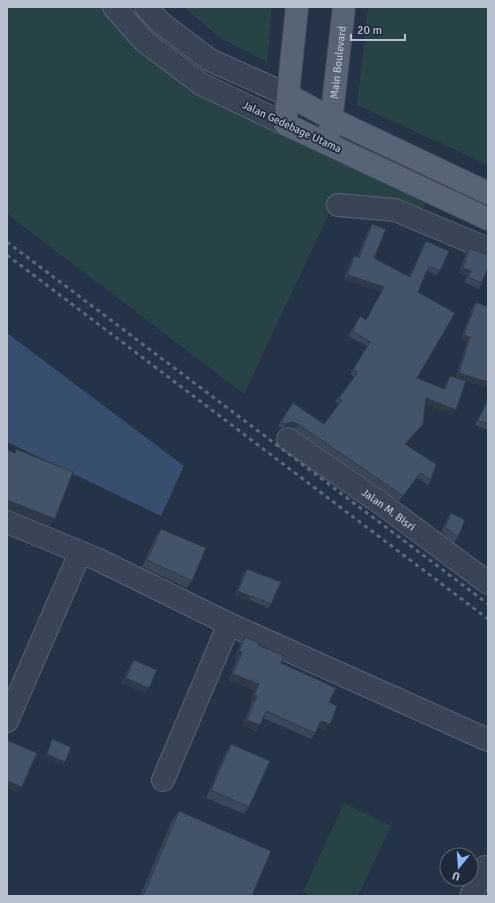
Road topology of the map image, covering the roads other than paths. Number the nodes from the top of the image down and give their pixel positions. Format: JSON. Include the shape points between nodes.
{"nodes":[{"id":1,"x":114,"y":7,"type":"edge"},
{"id":2,"x":146,"y":7,"type":"edge"},
{"id":3,"x":297,"y":7,"type":"edge"},
{"id":4,"x":344,"y":7,"type":"edge"},
{"id":5,"x":288,"y":95,"type":"junction"},
{"id":6,"x":332,"y":119,"type":"junction"},
{"id":7,"x":285,"y":124,"type":"junction"},
{"id":8,"x":328,"y":144,"type":"junction"},
{"id":9,"x":488,"y":193,"type":"edge"},
{"id":10,"x":338,"y":205,"type":"dead end"},
{"id":11,"x":488,"y":219,"type":"edge"},
{"id":12,"x":488,"y":249,"type":"edge"},
{"id":13,"x":288,"y":440,"type":"dead end"},
{"id":14,"x":7,"y":522,"type":"edge"},
{"id":15,"x":80,"y":553,"type":"junction"},
{"id":16,"x":488,"y":583,"type":"edge"},
{"id":17,"x":228,"y":624,"type":"junction"},
{"id":18,"x":7,"y":721,"type":"edge"},
{"id":19,"x":488,"y":740,"type":"edge"},
{"id":20,"x":163,"y":780,"type":"dead end"},
{"id":21,"x":485,"y":867,"type":"dead end"},
{"id":22,"x":471,"y":896,"type":"edge"}],
"edges":[{"from":1,"to":7,"type":"street","name":"Jalan Gedebage Utama","via":[[144,41],[201,84]]},
{"from":2,"to":5,"type":"street","via":[[161,23],[210,60]]},
{"from":3,"to":5,"type":"main road"},
{"from":4,"to":6,"type":"main road","name":"Main Boulevard"},
{"from":5,"to":6,"type":"main road"},
{"from":5,"to":7,"type":"main road"},
{"from":6,"to":8,"type":"main road","name":"Main Boulevard"},
{"from":6,"to":9,"type":"main road"},
{"from":7,"to":8,"type":"main road","name":"Jalan Gedebage Utama"},
{"from":8,"to":11,"type":"main road","name":"Jalan Gedebage Utama"},
{"from":10,"to":12,"type":"street","via":[[395,210]]},
{"from":13,"to":16,"type":"street","name":"Jalan M. Bisri","via":[[382,504]]},
{"from":14,"to":15,"type":"street"},
{"from":15,"to":17,"type":"street"},
{"from":15,"to":18,"type":"street"},
{"from":17,"to":19,"type":"street"},
{"from":17,"to":20,"type":"street"},
{"from":21,"to":22,"type":"street"}]}
